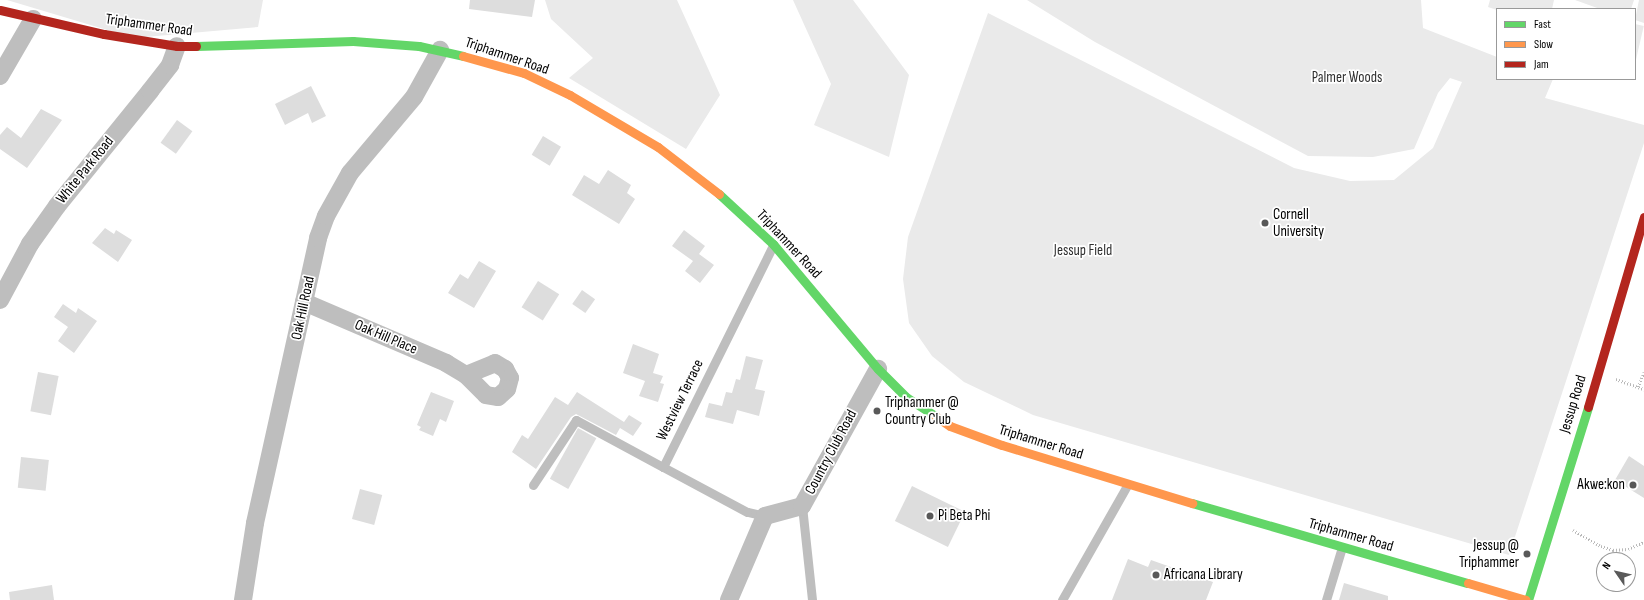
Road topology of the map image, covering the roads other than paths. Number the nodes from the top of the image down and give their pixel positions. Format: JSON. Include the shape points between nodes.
{"nodes":[{"id":1,"x":0,"y":10,"type":"edge"},
{"id":2,"x":33,"y":19,"type":"junction"},
{"id":3,"x":176,"y":46,"type":"junction"},
{"id":4,"x":440,"y":50,"type":"junction"},
{"id":5,"x":0,"y":76,"type":"edge"},
{"id":6,"x":1644,"y":217,"type":"edge"},
{"id":7,"x":773,"y":244,"type":"junction"},
{"id":8,"x":0,"y":300,"type":"edge"},
{"id":9,"x":304,"y":302,"type":"junction"},
{"id":10,"x":878,"y":369,"type":"junction"},
{"id":11,"x":466,"y":375,"type":"dead end"},
{"id":12,"x":662,"y":467,"type":"junction"},
{"id":13,"x":1128,"y":484,"type":"junction"},
{"id":14,"x":533,"y":485,"type":"dead end"},
{"id":15,"x":802,"y":506,"type":"junction"},
{"id":16,"x":766,"y":516,"type":"junction"},
{"id":17,"x":1342,"y":547,"type":"junction"},
{"id":18,"x":243,"y":600,"type":"edge"},
{"id":19,"x":729,"y":600,"type":"edge"},
{"id":20,"x":812,"y":600,"type":"edge"},
{"id":21,"x":1062,"y":600,"type":"edge"},
{"id":22,"x":1326,"y":600,"type":"edge"},
{"id":23,"x":1527,"y":600,"type":"edge"}],
"edges":[{"from":1,"to":2,"type":"street","name":"Triphammer Road"},
{"from":2,"to":3,"type":"street","name":"Triphammer Road"},
{"from":2,"to":5,"type":"street"},
{"from":3,"to":4,"type":"street","name":"Triphammer Road","via":[[229,47],[353,41]]},
{"from":3,"to":8,"type":"street","name":"White Park Road","via":[[164,73],[52,212],[30,244]]},
{"from":4,"to":7,"type":"street","name":"Triphammer Road","via":[[524,73],[617,121],[658,147],[720,195]]},
{"from":4,"to":9,"type":"street","name":"Oak Hill Road","via":[[414,97],[350,173],[326,216],[318,238]]},
{"from":6,"to":23,"type":"street","name":"Jessup Road","via":[[1541,564]]},
{"from":7,"to":10,"type":"street","name":"Triphammer Road"},
{"from":7,"to":12,"type":"lane","name":"Westview Terrace"},
{"from":9,"to":11,"type":"street","name":"Oak Hill Place","via":[[446,362]]},
{"from":9,"to":18,"type":"street","name":"Oak Hill Road","via":[[255,523]]},
{"from":10,"to":13,"type":"street","name":"Triphammer Road","via":[[918,406],[950,426],[1002,446]]},
{"from":10,"to":15,"type":"street","name":"Country Club Road"},
{"from":12,"to":14,"type":"lane","via":[[576,420]]},
{"from":12,"to":16,"type":"lane","via":[[747,512]]},
{"from":13,"to":17,"type":"street","name":"Triphammer Road"},
{"from":13,"to":21,"type":"lane"},
{"from":15,"to":16,"type":"street","name":"Country Club Road"},
{"from":15,"to":20,"type":"lane"},
{"from":16,"to":19,"type":"street"},
{"from":17,"to":22,"type":"lane"},
{"from":17,"to":23,"type":"street","name":"Triphammer Road"}]}
